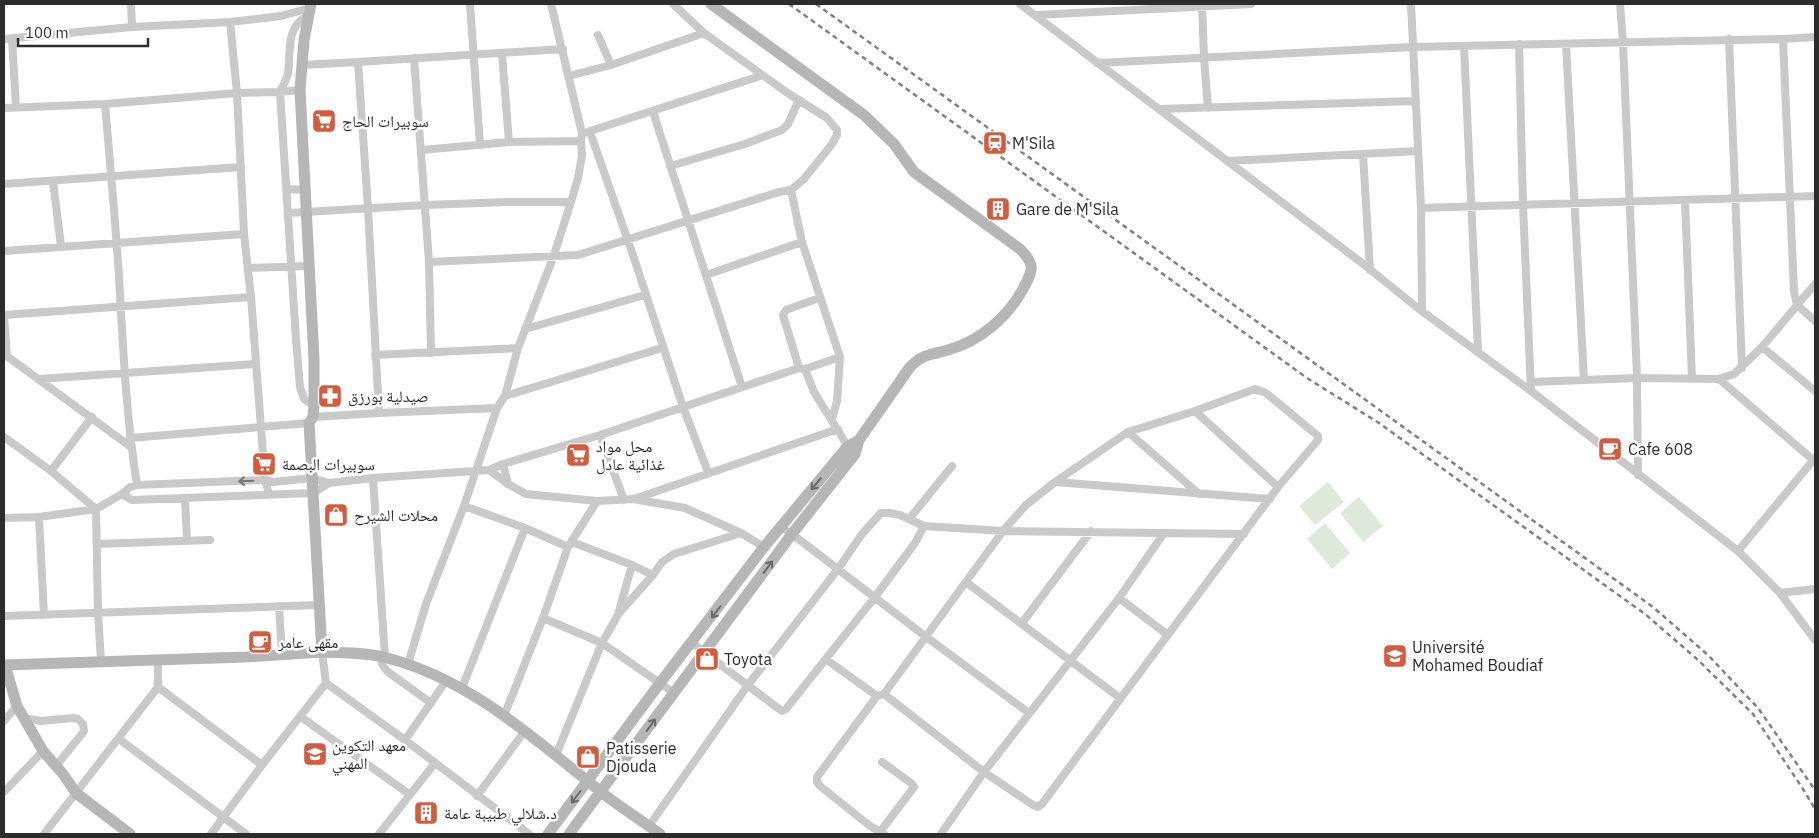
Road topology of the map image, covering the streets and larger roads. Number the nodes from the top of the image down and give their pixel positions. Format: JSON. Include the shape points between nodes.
{"nodes":[{"id":1,"x":131,"y":4,"type":"edge"},
{"id":2,"x":470,"y":4,"type":"edge"},
{"id":3,"x":551,"y":4,"type":"edge"},
{"id":4,"x":673,"y":4,"type":"edge"},
{"id":5,"x":711,"y":4,"type":"edge"},
{"id":6,"x":1020,"y":4,"type":"edge"},
{"id":7,"x":1251,"y":4,"type":"edge"},
{"id":8,"x":1411,"y":4,"type":"edge"},
{"id":9,"x":1620,"y":4,"type":"edge"},
{"id":10,"x":1202,"y":5,"type":"edge"},
{"id":11,"x":310,"y":9,"type":"edge"},
{"id":12,"x":1036,"y":15,"type":"junction"},
{"id":13,"x":230,"y":22,"type":"junction"},
{"id":14,"x":132,"y":27,"type":"junction"},
{"id":15,"x":704,"y":33,"type":"junction"},
{"id":16,"x":598,"y":35,"type":"dead end"},
{"id":17,"x":1815,"y":37,"type":"edge"},
{"id":18,"x":8,"y":39,"type":"edge"},
{"id":19,"x":1728,"y":39,"type":"junction"},
{"id":20,"x":1783,"y":39,"type":"junction"},
{"id":21,"x":1623,"y":42,"type":"junction"},
{"id":22,"x":1519,"y":44,"type":"junction"},
{"id":23,"x":1566,"y":44,"type":"junction"},
{"id":24,"x":1464,"y":46,"type":"junction"},
{"id":25,"x":1413,"y":47,"type":"junction"},
{"id":26,"x":563,"y":49,"type":"junction"},
{"id":27,"x":474,"y":54,"type":"junction"},
{"id":28,"x":502,"y":54,"type":"junction"},
{"id":29,"x":414,"y":58,"type":"junction"},
{"id":30,"x":1204,"y":58,"type":"junction"},
{"id":31,"x":358,"y":62,"type":"junction"},
{"id":32,"x":1097,"y":62,"type":"junction"},
{"id":33,"x":301,"y":64,"type":"junction"},
{"id":34,"x":611,"y":65,"type":"junction"},
{"id":35,"x":763,"y":75,"type":"junction"},
{"id":36,"x":568,"y":76,"type":"junction"},
{"id":37,"x":300,"y":90,"type":"junction"},
{"id":38,"x":280,"y":92,"type":"junction"},
{"id":39,"x":237,"y":93,"type":"junction"},
{"id":40,"x":799,"y":100,"type":"junction"},
{"id":41,"x":1416,"y":101,"type":"junction"},
{"id":42,"x":104,"y":104,"type":"junction"},
{"id":43,"x":16,"y":107,"type":"junction"},
{"id":44,"x":4,"y":108,"type":"edge"},
{"id":45,"x":1208,"y":108,"type":"junction"},
{"id":46,"x":1159,"y":109,"type":"junction"},
{"id":47,"x":652,"y":112,"type":"junction"},
{"id":48,"x":584,"y":135,"type":"junction"},
{"id":49,"x":509,"y":142,"type":"junction"},
{"id":50,"x":480,"y":145,"type":"junction"},
{"id":51,"x":422,"y":150,"type":"junction"},
{"id":52,"x":1418,"y":151,"type":"junction"},
{"id":53,"x":1363,"y":154,"type":"junction"},
{"id":54,"x":1227,"y":161,"type":"junction"},
{"id":55,"x":670,"y":166,"type":"junction"},
{"id":56,"x":241,"y":167,"type":"junction"},
{"id":57,"x":111,"y":176,"type":"junction"},
{"id":58,"x":53,"y":181,"type":"junction"},
{"id":59,"x":4,"y":184,"type":"edge"},
{"id":60,"x":286,"y":189,"type":"junction"},
{"id":61,"x":304,"y":190,"type":"junction"},
{"id":62,"x":791,"y":190,"type":"junction"},
{"id":63,"x":1815,"y":196,"type":"edge"},
{"id":64,"x":1789,"y":197,"type":"junction"},
{"id":65,"x":1736,"y":199,"type":"junction"},
{"id":66,"x":1685,"y":200,"type":"junction"},
{"id":67,"x":571,"y":202,"type":"junction"},
{"id":68,"x":1628,"y":202,"type":"junction"},
{"id":69,"x":1575,"y":203,"type":"junction"},
{"id":70,"x":425,"y":205,"type":"junction"},
{"id":71,"x":1523,"y":205,"type":"junction"},
{"id":72,"x":1471,"y":206,"type":"junction"},
{"id":73,"x":368,"y":208,"type":"junction"},
{"id":74,"x":1420,"y":208,"type":"junction"},
{"id":75,"x":307,"y":211,"type":"junction"},
{"id":76,"x":288,"y":213,"type":"junction"},
{"id":77,"x":689,"y":221,"type":"junction"},
{"id":78,"x":244,"y":234,"type":"junction"},
{"id":79,"x":628,"y":240,"type":"junction"},
{"id":80,"x":802,"y":242,"type":"junction"},
{"id":81,"x":116,"y":243,"type":"junction"},
{"id":82,"x":61,"y":246,"type":"junction"},
{"id":83,"x":4,"y":251,"type":"edge"},
{"id":84,"x":553,"y":258,"type":"junction"},
{"id":85,"x":429,"y":262,"type":"junction"},
{"id":86,"x":292,"y":265,"type":"junction"},
{"id":87,"x":310,"y":266,"type":"junction"},
{"id":88,"x":248,"y":268,"type":"junction"},
{"id":89,"x":1370,"y":270,"type":"junction"},
{"id":90,"x":706,"y":274,"type":"junction"},
{"id":91,"x":1815,"y":284,"type":"edge"},
{"id":92,"x":645,"y":295,"type":"junction"},
{"id":93,"x":251,"y":297,"type":"junction"},
{"id":94,"x":819,"y":298,"type":"junction"},
{"id":95,"x":1797,"y":305,"type":"junction"},
{"id":96,"x":121,"y":308,"type":"junction"},
{"id":97,"x":1422,"y":311,"type":"junction"},
{"id":98,"x":4,"y":315,"type":"edge"},
{"id":99,"x":1815,"y":321,"type":"edge"},
{"id":100,"x":525,"y":329,"type":"junction"},
{"id":101,"x":312,"y":337,"type":"junction"},
{"id":102,"x":296,"y":339,"type":"junction"},
{"id":103,"x":1762,"y":347,"type":"junction"},
{"id":104,"x":518,"y":348,"type":"junction"},
{"id":105,"x":662,"y":348,"type":"junction"},
{"id":106,"x":1478,"y":351,"type":"junction"},
{"id":107,"x":431,"y":353,"type":"junction"},
{"id":108,"x":6,"y":355,"type":"edge"},
{"id":109,"x":375,"y":355,"type":"junction"},
{"id":110,"x":840,"y":357,"type":"junction"},
{"id":111,"x":256,"y":364,"type":"junction"},
{"id":112,"x":1742,"y":368,"type":"junction"},
{"id":113,"x":802,"y":369,"type":"junction"},
{"id":114,"x":124,"y":374,"type":"junction"},
{"id":115,"x":1637,"y":378,"type":"junction"},
{"id":116,"x":39,"y":379,"type":"junction"},
{"id":117,"x":1692,"y":379,"type":"junction"},
{"id":118,"x":1719,"y":379,"type":"junction"},
{"id":119,"x":1584,"y":380,"type":"junction"},
{"id":120,"x":1531,"y":386,"type":"junction"},
{"id":121,"x":742,"y":387,"type":"junction"},
{"id":122,"x":1815,"y":391,"type":"edge"},
{"id":123,"x":505,"y":396,"type":"junction"},
{"id":124,"x":497,"y":408,"type":"junction"},
{"id":125,"x":683,"y":408,"type":"junction"},
{"id":126,"x":1195,"y":411,"type":"junction"},
{"id":127,"x":380,"y":413,"type":"junction"},
{"id":128,"x":312,"y":415,"type":"junction"},
{"id":129,"x":92,"y":418,"type":"junction"},
{"id":130,"x":832,"y":418,"type":"junction"},
{"id":131,"x":261,"y":427,"type":"junction"},
{"id":132,"x":838,"y":428,"type":"junction"},
{"id":133,"x":1128,"y":432,"type":"junction"},
{"id":134,"x":600,"y":435,"type":"junction"},
{"id":135,"x":4,"y":437,"type":"edge"},
{"id":136,"x":130,"y":438,"type":"junction"},
{"id":137,"x":131,"y":447,"type":"junction"},
{"id":138,"x":851,"y":450,"type":"junction"},
{"id":139,"x":1814,"y":459,"type":"edge"},
{"id":140,"x":503,"y":464,"type":"junction"},
{"id":141,"x":952,"y":466,"type":"dead end"},
{"id":142,"x":489,"y":470,"type":"junction"},
{"id":143,"x":51,"y":471,"type":"junction"},
{"id":144,"x":475,"y":472,"type":"junction"},
{"id":145,"x":708,"y":472,"type":"junction"},
{"id":146,"x":1638,"y":475,"type":"junction"},
{"id":147,"x":312,"y":478,"type":"junction"},
{"id":148,"x":372,"y":478,"type":"junction"},
{"id":149,"x":265,"y":480,"type":"junction"},
{"id":150,"x":1055,"y":482,"type":"junction"},
{"id":151,"x":329,"y":483,"type":"junction"},
{"id":152,"x":508,"y":484,"type":"junction"},
{"id":153,"x":137,"y":485,"type":"junction"},
{"id":154,"x":1278,"y":487,"type":"junction"},
{"id":155,"x":313,"y":493,"type":"junction"},
{"id":156,"x":122,"y":494,"type":"junction"},
{"id":157,"x":269,"y":494,"type":"junction"},
{"id":158,"x":1199,"y":494,"type":"junction"},
{"id":159,"x":185,"y":498,"type":"junction"},
{"id":160,"x":633,"y":499,"type":"junction"},
{"id":161,"x":1270,"y":499,"type":"junction"},
{"id":162,"x":624,"y":500,"type":"junction"},
{"id":163,"x":598,"y":501,"type":"junction"},
{"id":164,"x":464,"y":506,"type":"junction"},
{"id":165,"x":96,"y":509,"type":"junction"},
{"id":166,"x":39,"y":517,"type":"junction"},
{"id":167,"x":4,"y":518,"type":"edge"},
{"id":168,"x":910,"y":518,"type":"junction"},
{"id":169,"x":924,"y":526,"type":"junction"},
{"id":170,"x":781,"y":527,"type":"junction"},
{"id":171,"x":525,"y":528,"type":"junction"},
{"id":172,"x":1004,"y":531,"type":"junction"},
{"id":173,"x":1091,"y":531,"type":"junction"},
{"id":174,"x":741,"y":533,"type":"junction"},
{"id":175,"x":1164,"y":533,"type":"junction"},
{"id":176,"x":792,"y":534,"type":"junction"},
{"id":177,"x":1244,"y":534,"type":"junction"},
{"id":178,"x":210,"y":540,"type":"dead end"},
{"id":179,"x":187,"y":541,"type":"junction"},
{"id":180,"x":97,"y":544,"type":"junction"},
{"id":181,"x":570,"y":544,"type":"junction"},
{"id":182,"x":764,"y":547,"type":"junction"},
{"id":183,"x":1738,"y":551,"type":"junction"},
{"id":184,"x":632,"y":565,"type":"junction"},
{"id":185,"x":838,"y":569,"type":"junction"},
{"id":186,"x":653,"y":575,"type":"junction"},
{"id":187,"x":966,"y":582,"type":"junction"},
{"id":188,"x":1815,"y":589,"type":"edge"},
{"id":189,"x":1780,"y":593,"type":"junction"},
{"id":190,"x":875,"y":597,"type":"junction"},
{"id":191,"x":1119,"y":598,"type":"junction"},
{"id":192,"x":318,"y":605,"type":"junction"},
{"id":193,"x":279,"y":606,"type":"junction"},
{"id":194,"x":98,"y":612,"type":"junction"},
{"id":195,"x":619,"y":612,"type":"junction"},
{"id":196,"x":44,"y":615,"type":"junction"},
{"id":197,"x":4,"y":616,"type":"edge"},
{"id":198,"x":543,"y":618,"type":"junction"},
{"id":199,"x":1022,"y":623,"type":"junction"},
{"id":200,"x":1168,"y":635,"type":"junction"},
{"id":201,"x":925,"y":636,"type":"junction"},
{"id":202,"x":1815,"y":640,"type":"edge"},
{"id":203,"x":602,"y":643,"type":"junction"},
{"id":204,"x":692,"y":643,"type":"junction"},
{"id":205,"x":322,"y":652,"type":"junction"},
{"id":206,"x":705,"y":652,"type":"junction"},
{"id":207,"x":282,"y":655,"type":"junction"},
{"id":208,"x":382,"y":657,"type":"junction"},
{"id":209,"x":827,"y":660,"type":"junction"},
{"id":210,"x":1070,"y":660,"type":"junction"},
{"id":211,"x":158,"y":661,"type":"junction"},
{"id":212,"x":101,"y":662,"type":"junction"},
{"id":213,"x":408,"y":664,"type":"junction"},
{"id":214,"x":4,"y":665,"type":"edge"},
{"id":215,"x":446,"y":681,"type":"junction"},
{"id":216,"x":326,"y":683,"type":"junction"},
{"id":217,"x":660,"y":683,"type":"junction"},
{"id":218,"x":748,"y":686,"type":"junction"},
{"id":219,"x":158,"y":687,"type":"junction"},
{"id":220,"x":462,"y":688,"type":"junction"},
{"id":221,"x":674,"y":693,"type":"junction"},
{"id":222,"x":881,"y":695,"type":"junction"},
{"id":223,"x":1120,"y":698,"type":"junction"},
{"id":224,"x":432,"y":703,"type":"junction"},
{"id":225,"x":17,"y":706,"type":"junction"},
{"id":226,"x":1029,"y":713,"type":"junction"},
{"id":227,"x":504,"y":716,"type":"junction"},
{"id":228,"x":301,"y":717,"type":"junction"},
{"id":229,"x":24,"y":718,"type":"junction"},
{"id":230,"x":4,"y":721,"type":"edge"},
{"id":231,"x":524,"y":732,"type":"junction"},
{"id":232,"x":119,"y":739,"type":"junction"},
{"id":233,"x":405,"y":740,"type":"junction"},
{"id":234,"x":43,"y":751,"type":"junction"},
{"id":235,"x":556,"y":755,"type":"junction"},
{"id":236,"x":882,"y":762,"type":"dead end"},
{"id":237,"x":435,"y":763,"type":"junction"},
{"id":238,"x":262,"y":765,"type":"junction"},
{"id":239,"x":56,"y":766,"type":"junction"},
{"id":240,"x":984,"y":772,"type":"junction"},
{"id":241,"x":589,"y":780,"type":"junction"},
{"id":242,"x":4,"y":792,"type":"edge"},
{"id":243,"x":601,"y":792,"type":"junction"},
{"id":244,"x":76,"y":793,"type":"junction"},
{"id":245,"x":409,"y":794,"type":"junction"},
{"id":246,"x":477,"y":796,"type":"junction"},
{"id":247,"x":223,"y":817,"type":"junction"},
{"id":248,"x":649,"y":826,"type":"junction"},
{"id":249,"x":870,"y":826,"type":"junction"},
{"id":250,"x":882,"y":833,"type":"edge"},
{"id":251,"x":44,"y":834,"type":"edge"},
{"id":252,"x":127,"y":834,"type":"edge"},
{"id":253,"x":211,"y":834,"type":"edge"},
{"id":254,"x":246,"y":834,"type":"edge"},
{"id":255,"x":379,"y":834,"type":"edge"},
{"id":256,"x":529,"y":834,"type":"edge"},
{"id":257,"x":548,"y":834,"type":"edge"},
{"id":258,"x":570,"y":834,"type":"edge"},
{"id":259,"x":660,"y":834,"type":"edge"},
{"id":260,"x":865,"y":834,"type":"edge"},
{"id":261,"x":941,"y":834,"type":"edge"}],
"edges":[{"from":1,"to":14,"type":"street"},
{"from":2,"to":27,"type":"street"},
{"from":3,"to":26,"type":"street"},
{"from":4,"to":15,"type":"street"},
{"from":5,"to":138,"type":"street","via":[[864,115],[890,139],[914,172],[1020,249],[1032,264],[1032,272],[1020,293],[992,328],[948,350],[919,358]]},
{"from":6,"to":12,"type":"street"},
{"from":7,"to":10,"type":"street"},
{"from":8,"to":25,"type":"street"},
{"from":9,"to":21,"type":"street"},
{"from":10,"to":12,"type":"street"},
{"from":10,"to":30,"type":"street"},
{"from":11,"to":13,"type":"street"},
{"from":11,"to":33,"type":"street"},
{"from":11,"to":38,"type":"street","via":[[291,34],[287,76]]},
{"from":12,"to":32,"type":"street"},
{"from":13,"to":14,"type":"street"},
{"from":13,"to":39,"type":"street"},
{"from":14,"to":18,"type":"street"},
{"from":15,"to":34,"type":"street"},
{"from":15,"to":35,"type":"street"},
{"from":16,"to":34,"type":"street"},
{"from":17,"to":20,"type":"street"},
{"from":18,"to":43,"type":"street"},
{"from":19,"to":20,"type":"street"},
{"from":19,"to":21,"type":"street"},
{"from":19,"to":65,"type":"street"},
{"from":20,"to":64,"type":"street"},
{"from":21,"to":23,"type":"street"},
{"from":21,"to":68,"type":"street"},
{"from":22,"to":23,"type":"street"},
{"from":22,"to":24,"type":"street"},
{"from":22,"to":71,"type":"street"},
{"from":23,"to":69,"type":"street"},
{"from":24,"to":25,"type":"street"},
{"from":24,"to":72,"type":"street"},
{"from":25,"to":30,"type":"street"},
{"from":25,"to":41,"type":"street"},
{"from":26,"to":28,"type":"street"},
{"from":26,"to":36,"type":"street"},
{"from":27,"to":28,"type":"street"},
{"from":27,"to":29,"type":"street"},
{"from":27,"to":50,"type":"street"},
{"from":28,"to":49,"type":"street"},
{"from":29,"to":31,"type":"street"},
{"from":29,"to":51,"type":"street"},
{"from":30,"to":32,"type":"street"},
{"from":30,"to":45,"type":"street"},
{"from":31,"to":33,"type":"street"},
{"from":31,"to":73,"type":"street"},
{"from":32,"to":46,"type":"street"},
{"from":33,"to":37,"type":"street"},
{"from":34,"to":36,"type":"street"},
{"from":35,"to":40,"type":"street"},
{"from":35,"to":47,"type":"street"},
{"from":36,"to":48,"type":"street"},
{"from":37,"to":38,"type":"street"},
{"from":37,"to":61,"type":"street"},
{"from":38,"to":39,"type":"street"},
{"from":38,"to":60,"type":"street"},
{"from":39,"to":42,"type":"street"},
{"from":39,"to":56,"type":"street"},
{"from":40,"to":55,"type":"street","via":[[782,130]]},
{"from":40,"to":62,"type":"street","via":[[827,118],[837,130],[837,135],[819,162]]},
{"from":41,"to":45,"type":"street"},
{"from":41,"to":52,"type":"street"},
{"from":42,"to":43,"type":"street"},
{"from":42,"to":57,"type":"street"},
{"from":43,"to":44,"type":"street"},
{"from":45,"to":46,"type":"street"},
{"from":46,"to":54,"type":"street"},
{"from":47,"to":48,"type":"street"},
{"from":47,"to":55,"type":"street"},
{"from":48,"to":49,"type":"street"},
{"from":48,"to":67,"type":"street"},
{"from":48,"to":79,"type":"street"},
{"from":49,"to":50,"type":"street"},
{"from":50,"to":51,"type":"street"},
{"from":51,"to":70,"type":"street"},
{"from":52,"to":53,"type":"street"},
{"from":52,"to":74,"type":"street"},
{"from":53,"to":54,"type":"street"},
{"from":53,"to":89,"type":"street"},
{"from":54,"to":89,"type":"street"},
{"from":55,"to":77,"type":"street"},
{"from":56,"to":57,"type":"street"},
{"from":56,"to":78,"type":"street"},
{"from":57,"to":58,"type":"street"},
{"from":57,"to":81,"type":"street"},
{"from":58,"to":59,"type":"street"},
{"from":58,"to":82,"type":"street"},
{"from":60,"to":61,"type":"street"},
{"from":60,"to":76,"type":"street"},
{"from":61,"to":75,"type":"street"},
{"from":62,"to":77,"type":"street"},
{"from":62,"to":80,"type":"street"},
{"from":63,"to":64,"type":"street"},
{"from":64,"to":65,"type":"street"},
{"from":64,"to":95,"type":"street"},
{"from":65,"to":66,"type":"street"},
{"from":65,"to":112,"type":"street"},
{"from":66,"to":68,"type":"street"},
{"from":66,"to":117,"type":"street"},
{"from":67,"to":70,"type":"street"},
{"from":67,"to":84,"type":"street"},
{"from":68,"to":69,"type":"street"},
{"from":68,"to":115,"type":"street"},
{"from":69,"to":71,"type":"street"},
{"from":69,"to":119,"type":"street"},
{"from":70,"to":73,"type":"street"},
{"from":70,"to":85,"type":"street"},
{"from":71,"to":72,"type":"street"},
{"from":71,"to":120,"type":"street"},
{"from":72,"to":74,"type":"street"},
{"from":72,"to":106,"type":"street"},
{"from":73,"to":75,"type":"street"},
{"from":73,"to":109,"type":"street"},
{"from":74,"to":97,"type":"street"},
{"from":75,"to":76,"type":"street"},
{"from":75,"to":87,"type":"street"},
{"from":76,"to":86,"type":"street"},
{"from":77,"to":79,"type":"street"},
{"from":77,"to":90,"type":"street"},
{"from":78,"to":81,"type":"street"},
{"from":78,"to":88,"type":"street"},
{"from":79,"to":84,"type":"street","via":[[578,255]]},
{"from":79,"to":92,"type":"street"},
{"from":80,"to":90,"type":"street"},
{"from":80,"to":94,"type":"street"},
{"from":81,"to":82,"type":"street"},
{"from":81,"to":96,"type":"street"},
{"from":82,"to":83,"type":"street"},
{"from":84,"to":85,"type":"street"},
{"from":84,"to":100,"type":"street"},
{"from":85,"to":107,"type":"street"},
{"from":86,"to":87,"type":"street"},
{"from":86,"to":88,"type":"street"},
{"from":86,"to":102,"type":"street"},
{"from":87,"to":101,"type":"street"},
{"from":88,"to":93,"type":"street"},
{"from":89,"to":97,"type":"street"},
{"from":90,"to":121,"type":"street"},
{"from":91,"to":95,"type":"street"},
{"from":92,"to":100,"type":"street"},
{"from":92,"to":105,"type":"street"},
{"from":93,"to":96,"type":"street"},
{"from":93,"to":111,"type":"street"},
{"from":94,"to":110,"type":"street"},
{"from":94,"to":113,"type":"street","via":[[786,310],[783,315]]},
{"from":95,"to":99,"type":"street"},
{"from":95,"to":103,"type":"street"},
{"from":96,"to":98,"type":"street"},
{"from":96,"to":114,"type":"street"},
{"from":97,"to":106,"type":"street"},
{"from":98,"to":108,"type":"street"},
{"from":100,"to":104,"type":"street"},
{"from":101,"to":102,"type":"street"},
{"from":101,"to":128,"type":"street"},
{"from":102,"to":128,"type":"street","via":[[300,388]]},
{"from":103,"to":112,"type":"street"},
{"from":103,"to":122,"type":"street"},
{"from":104,"to":107,"type":"street"},
{"from":104,"to":123,"type":"street"},
{"from":105,"to":123,"type":"street"},
{"from":105,"to":125,"type":"street"},
{"from":106,"to":120,"type":"street"},
{"from":107,"to":109,"type":"street"},
{"from":108,"to":116,"type":"street"},
{"from":109,"to":127,"type":"street"},
{"from":110,"to":113,"type":"street"},
{"from":110,"to":130,"type":"street","via":[[837,401]]},
{"from":111,"to":114,"type":"street"},
{"from":111,"to":131,"type":"street"},
{"from":112,"to":118,"type":"street"},
{"from":113,"to":121,"type":"street"},
{"from":113,"to":130,"type":"street"},
{"from":114,"to":116,"type":"street"},
{"from":114,"to":136,"type":"street"},
{"from":115,"to":117,"type":"street"},
{"from":115,"to":119,"type":"street"},
{"from":115,"to":146,"type":"street"},
{"from":116,"to":129,"type":"street"},
{"from":117,"to":118,"type":"street"},
{"from":118,"to":139,"type":"street"},
{"from":119,"to":120,"type":"street"},
{"from":120,"to":146,"type":"street"},
{"from":121,"to":125,"type":"street"},
{"from":123,"to":124,"type":"street"},
{"from":124,"to":127,"type":"street"},
{"from":124,"to":144,"type":"street"},
{"from":125,"to":134,"type":"street"},
{"from":125,"to":145,"type":"street"},
{"from":126,"to":133,"type":"street"},
{"from":126,"to":154,"type":"street"},
{"from":126,"to":154,"type":"street","via":[[1248,391],[1260,390],[1316,434],[1318,440]]},
{"from":127,"to":128,"type":"street"},
{"from":128,"to":131,"type":"street"},
{"from":128,"to":147,"type":"street"},
{"from":129,"to":137,"type":"street"},
{"from":129,"to":143,"type":"street"},
{"from":130,"to":132,"type":"street"},
{"from":131,"to":136,"type":"street"},
{"from":131,"to":149,"type":"street"},
{"from":132,"to":138,"type":"street"},
{"from":132,"to":145,"type":"street"},
{"from":133,"to":150,"type":"street"},
{"from":133,"to":158,"type":"street"},
{"from":134,"to":140,"type":"street"},
{"from":134,"to":162,"type":"street"},
{"from":135,"to":143,"type":"street"},
{"from":136,"to":137,"type":"street"},
{"from":137,"to":153,"type":"street"},
{"from":138,"to":170,"type":"street","one_way":true},
{"from":138,"to":176,"type":"street"},
{"from":139,"to":183,"type":"street"},
{"from":140,"to":142,"type":"street"},
{"from":140,"to":152,"type":"street"},
{"from":141,"to":168,"type":"street"},
{"from":142,"to":144,"type":"street"},
{"from":142,"to":152,"type":"street"},
{"from":143,"to":165,"type":"street"},
{"from":144,"to":148,"type":"street"},
{"from":144,"to":164,"type":"street"},
{"from":145,"to":160,"type":"street"},
{"from":146,"to":183,"type":"street"},
{"from":147,"to":149,"type":"street"},
{"from":147,"to":151,"type":"street"},
{"from":147,"to":155,"type":"street"},
{"from":148,"to":151,"type":"street"},
{"from":148,"to":208,"type":"street"},
{"from":149,"to":153,"type":"street","one_way":true},
{"from":149,"to":157,"type":"street"},
{"from":150,"to":158,"type":"street"},
{"from":150,"to":172,"type":"street","via":[[1026,505]]},
{"from":151,"to":155,"type":"street"},
{"from":152,"to":163,"type":"street","via":[[526,494]]},
{"from":153,"to":156,"type":"street"},
{"from":154,"to":161,"type":"street"},
{"from":155,"to":157,"type":"street"},
{"from":155,"to":192,"type":"street"},
{"from":156,"to":159,"type":"street","via":[[132,500]]},
{"from":156,"to":165,"type":"street"},
{"from":157,"to":159,"type":"street"},
{"from":158,"to":161,"type":"street"},
{"from":159,"to":179,"type":"street"},
{"from":160,"to":162,"type":"street"},
{"from":160,"to":174,"type":"street","via":[[685,508]]},
{"from":161,"to":177,"type":"street"},
{"from":162,"to":163,"type":"street"},
{"from":163,"to":181,"type":"street"},
{"from":164,"to":171,"type":"street"},
{"from":164,"to":213,"type":"street","via":[[426,604]]},
{"from":165,"to":166,"type":"street"},
{"from":165,"to":180,"type":"street"},
{"from":166,"to":167,"type":"street"},
{"from":166,"to":196,"type":"street"},
{"from":168,"to":169,"type":"street"},
{"from":168,"to":185,"type":"street","via":[[881,513]]},
{"from":169,"to":172,"type":"street"},
{"from":169,"to":190,"type":"street"},
{"from":170,"to":176,"type":"street"},
{"from":170,"to":182,"type":"street"},
{"from":171,"to":181,"type":"street"},
{"from":171,"to":220,"type":"street"},
{"from":172,"to":173,"type":"street"},
{"from":172,"to":187,"type":"street"},
{"from":173,"to":175,"type":"street"},
{"from":173,"to":199,"type":"street"},
{"from":174,"to":182,"type":"street"},
{"from":174,"to":186,"type":"street","via":[[674,554],[662,562]]},
{"from":175,"to":177,"type":"street"},
{"from":175,"to":191,"type":"street"},
{"from":176,"to":185,"type":"street"},
{"from":206,"to":176,"type":"street","one_way":true},
{"from":177,"to":200,"type":"street"},
{"from":178,"to":179,"type":"street"},
{"from":179,"to":180,"type":"street"},
{"from":180,"to":194,"type":"street"},
{"from":181,"to":184,"type":"street"},
{"from":181,"to":198,"type":"street"},
{"from":182,"to":204,"type":"street","one_way":true},
{"from":183,"to":189,"type":"street"},
{"from":184,"to":186,"type":"street"},
{"from":184,"to":195,"type":"street"},
{"from":185,"to":190,"type":"street"},
{"from":185,"to":218,"type":"street"},
{"from":186,"to":195,"type":"street"},
{"from":187,"to":199,"type":"street"},
{"from":187,"to":201,"type":"street"},
{"from":188,"to":189,"type":"street"},
{"from":189,"to":202,"type":"street"},
{"from":190,"to":201,"type":"street"},
{"from":190,"to":209,"type":"street"},
{"from":191,"to":200,"type":"street"},
{"from":191,"to":210,"type":"street"},
{"from":192,"to":193,"type":"street"},
{"from":192,"to":205,"type":"street"},
{"from":193,"to":194,"type":"street"},
{"from":193,"to":207,"type":"street"},
{"from":194,"to":196,"type":"street"},
{"from":194,"to":212,"type":"street"},
{"from":195,"to":203,"type":"street"},
{"from":196,"to":197,"type":"street"},
{"from":198,"to":203,"type":"street"},
{"from":198,"to":227,"type":"street"},
{"from":199,"to":210,"type":"street"},
{"from":200,"to":223,"type":"street"},
{"from":201,"to":222,"type":"street"},
{"from":201,"to":226,"type":"street"},
{"from":203,"to":217,"type":"street"},
{"from":203,"to":235,"type":"street"},
{"from":204,"to":206,"type":"street"},
{"from":204,"to":217,"type":"street"},
{"from":205,"to":207,"type":"street"},
{"from":205,"to":208,"type":"street"},
{"from":205,"to":216,"type":"street"},
{"from":206,"to":218,"type":"street"},
{"from":206,"to":221,"type":"street"},
{"from":207,"to":211,"type":"street"},
{"from":208,"to":213,"type":"street"},
{"from":208,"to":224,"type":"street","via":[[388,672]]},
{"from":209,"to":218,"type":"street","via":[[786,710],[782,711]]},
{"from":209,"to":222,"type":"street"},
{"from":210,"to":223,"type":"street"},
{"from":210,"to":226,"type":"street"},
{"from":211,"to":212,"type":"street"},
{"from":211,"to":219,"type":"street"},
{"from":212,"to":214,"type":"street"},
{"from":213,"to":215,"type":"street"},
{"from":214,"to":225,"type":"street"},
{"from":215,"to":220,"type":"street"},
{"from":215,"to":224,"type":"street"},
{"from":216,"to":228,"type":"street"},
{"from":216,"to":233,"type":"street"},
{"from":217,"to":221,"type":"street"},
{"from":217,"to":241,"type":"street"},
{"from":218,"to":248,"type":"street"},
{"from":219,"to":232,"type":"street"},
{"from":219,"to":238,"type":"street"},
{"from":220,"to":227,"type":"street"},
{"from":243,"to":221,"type":"street","one_way":true},
{"from":222,"to":240,"type":"street"},
{"from":222,"to":249,"type":"street","via":[[817,777],[820,786]]},
{"from":223,"to":240,"type":"street","via":[[1038,807]]},
{"from":224,"to":233,"type":"street"},
{"from":225,"to":229,"type":"street"},
{"from":225,"to":230,"type":"street"},
{"from":226,"to":240,"type":"street"},
{"from":227,"to":231,"type":"street"},
{"from":228,"to":238,"type":"street"},
{"from":228,"to":245,"type":"street"},
{"from":229,"to":234,"type":"street"},
{"from":229,"to":239,"type":"street","via":[[41,721],[73,718],[83,724],[84,731]]},
{"from":231,"to":235,"type":"street"},
{"from":231,"to":246,"type":"street"},
{"from":232,"to":244,"type":"street"},
{"from":232,"to":247,"type":"street"},
{"from":233,"to":237,"type":"street"},
{"from":234,"to":239,"type":"street"},
{"from":234,"to":242,"type":"street"},
{"from":235,"to":241,"type":"street"},
{"from":236,"to":250,"type":"street","via":[[914,787]]},
{"from":237,"to":245,"type":"street"},
{"from":237,"to":246,"type":"street"},
{"from":238,"to":247,"type":"street"},
{"from":239,"to":244,"type":"street"},
{"from":240,"to":261,"type":"street"},
{"from":241,"to":243,"type":"street"},
{"from":241,"to":257,"type":"street","one_way":true},
{"from":243,"to":248,"type":"street"},
{"from":243,"to":258,"type":"street"},
{"from":244,"to":251,"type":"street"},
{"from":244,"to":252,"type":"street"},
{"from":245,"to":255,"type":"street"},
{"from":246,"to":256,"type":"street"},
{"from":247,"to":253,"type":"street"},
{"from":247,"to":254,"type":"street"},
{"from":248,"to":259,"type":"street"},
{"from":249,"to":250,"type":"street"},
{"from":249,"to":260,"type":"street"}]}
